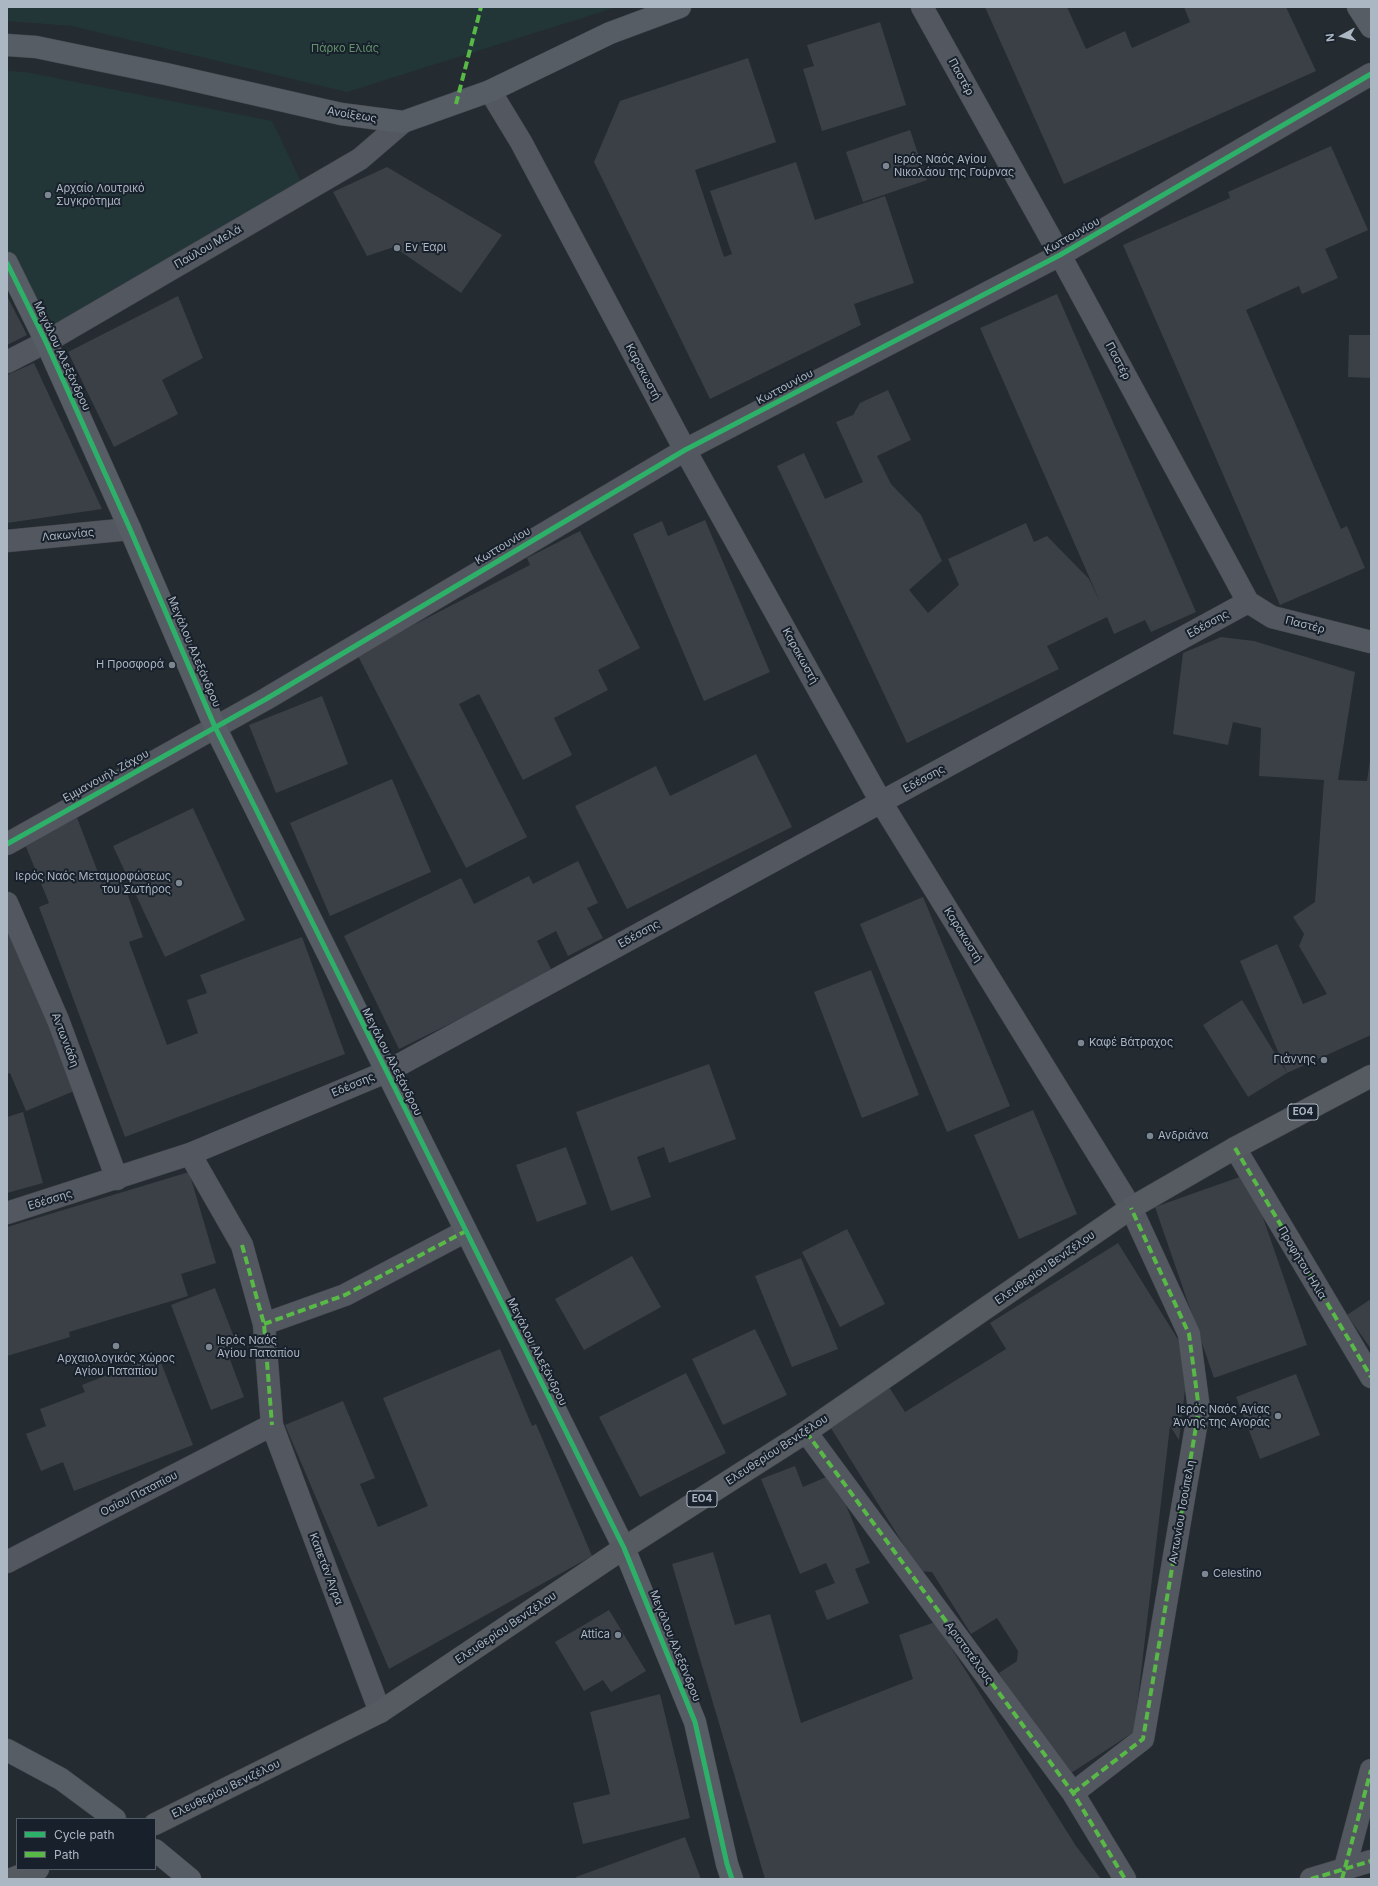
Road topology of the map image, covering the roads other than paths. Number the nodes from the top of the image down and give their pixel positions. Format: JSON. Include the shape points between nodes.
{"nodes":[{"id":1,"x":680,"y":7,"type":"edge"},
{"id":2,"x":922,"y":7,"type":"edge"},
{"id":3,"x":1358,"y":7,"type":"edge"},
{"id":4,"x":1371,"y":27,"type":"edge"},
{"id":5,"x":7,"y":45,"type":"edge"},
{"id":6,"x":1371,"y":74,"type":"edge"},
{"id":7,"x":490,"y":91,"type":"junction"},
{"id":8,"x":403,"y":122,"type":"junction"},
{"id":9,"x":1060,"y":255,"type":"junction"},
{"id":10,"x":7,"y":263,"type":"edge"},
{"id":11,"x":46,"y":342,"type":"junction"},
{"id":12,"x":7,"y":362,"type":"edge"},
{"id":13,"x":685,"y":450,"type":"junction"},
{"id":14,"x":130,"y":529,"type":"junction"},
{"id":15,"x":7,"y":542,"type":"edge"},
{"id":16,"x":1248,"y":602,"type":"junction"},
{"id":17,"x":1371,"y":642,"type":"edge"},
{"id":18,"x":215,"y":727,"type":"junction"},
{"id":19,"x":881,"y":802,"type":"junction"},
{"id":20,"x":7,"y":844,"type":"edge"},
{"id":21,"x":7,"y":903,"type":"edge"},
{"id":22,"x":386,"y":1072,"type":"junction"},
{"id":23,"x":1371,"y":1076,"type":"edge"},
{"id":24,"x":1234,"y":1148,"type":"junction"},
{"id":25,"x":190,"y":1154,"type":"junction"},
{"id":26,"x":117,"y":1179,"type":"junction"},
{"id":27,"x":1131,"y":1208,"type":"junction"},
{"id":28,"x":7,"y":1214,"type":"edge"},
{"id":29,"x":466,"y":1231,"type":"junction"},
{"id":30,"x":264,"y":1324,"type":"junction"},
{"id":31,"x":1371,"y":1377,"type":"edge"},
{"id":32,"x":272,"y":1425,"type":"junction"},
{"id":33,"x":806,"y":1432,"type":"junction"},
{"id":34,"x":624,"y":1548,"type":"junction"},
{"id":35,"x":7,"y":1562,"type":"edge"},
{"id":36,"x":380,"y":1712,"type":"junction"},
{"id":37,"x":7,"y":1750,"type":"edge"},
{"id":38,"x":1371,"y":1770,"type":"edge"},
{"id":39,"x":1073,"y":1793,"type":"junction"},
{"id":40,"x":114,"y":1818,"type":"edge"},
{"id":41,"x":156,"y":1824,"type":"edge"},
{"id":42,"x":156,"y":1851,"type":"edge"},
{"id":43,"x":1371,"y":1861,"type":"edge"},
{"id":44,"x":35,"y":1870,"type":"edge"},
{"id":45,"x":1343,"y":1874,"type":"edge"},
{"id":46,"x":11,"y":1879,"type":"edge"},
{"id":47,"x":190,"y":1879,"type":"edge"},
{"id":48,"x":732,"y":1879,"type":"edge"},
{"id":49,"x":1125,"y":1879,"type":"edge"},
{"id":50,"x":1311,"y":1879,"type":"edge"}],
"edges":[{"from":1,"to":7,"type":"street","name":"Ανοίξεως","via":[[610,34]]},
{"from":2,"to":9,"type":"street","name":"Παστέρ"},
{"from":3,"to":4,"type":"street"},
{"from":5,"to":8,"type":"street","name":"Ανοίξεως","via":[[36,47],[159,72],[341,114]]},
{"from":6,"to":9,"type":"street","name":"Κωττουνίου"},
{"from":7,"to":8,"type":"street","name":"Ανοίξεως"},
{"from":7,"to":13,"type":"street","name":"Καρακωστή","via":[[522,142]]},
{"from":8,"to":11,"type":"street","name":"Παύλου Μελά","via":[[360,159]]},
{"from":9,"to":13,"type":"street","name":"Κωττουνίου"},
{"from":9,"to":16,"type":"street","name":"Παστέρ"},
{"from":10,"to":11,"type":"street","name":"Μεγάλου Αλεξάνδρου"},
{"from":11,"to":12,"type":"street","name":"Παύλου Μελά"},
{"from":11,"to":14,"type":"street","name":"Μεγάλου Αλεξάνδρου"},
{"from":13,"to":18,"type":"street","name":"Κωττουνίου"},
{"from":13,"to":19,"type":"street","name":"Καρακωστή"},
{"from":14,"to":15,"type":"street","name":"Λακωνίας"},
{"from":14,"to":18,"type":"street","name":"Μεγάλου Αλεξάνδρου"},
{"from":16,"to":17,"type":"street","name":"Παστέρ","via":[[1272,617]]},
{"from":16,"to":19,"type":"street","name":"Εδέσσης"},
{"from":18,"to":20,"type":"street","name":"Εμμανουήλ Ζάχου"},
{"from":18,"to":22,"type":"street","name":"Μεγάλου Αλεξάνδρου"},
{"from":19,"to":22,"type":"street","name":"Εδέσσης"},
{"from":19,"to":27,"type":"street","name":"Καρακωστή"},
{"from":21,"to":26,"type":"street","name":"Αντωνιάδη","via":[[58,1020]]},
{"from":22,"to":25,"type":"street","name":"Εδέσσης"},
{"from":22,"to":29,"type":"street","name":"Μεγάλου Αλεξάνδρου"},
{"from":23,"to":24,"type":"main road","name":"Ελευθερίου Βενιζέλου","number":"ΕΟ4"},
{"from":24,"to":27,"type":"main road","name":"Ελευθερίου Βενιζέλου","number":"ΕΟ4"},
{"from":24,"to":31,"type":"street","name":"Προφήτου Ηλία"},
{"from":25,"to":26,"type":"street","name":"Εδέσσης"},
{"from":25,"to":30,"type":"street","name":"Καπετάν Άγρα","via":[[242,1245]]},
{"from":26,"to":28,"type":"street","name":"Εδέσσης"},
{"from":27,"to":33,"type":"main road","name":"Ελευθερίου Βενιζέλου","number":"ΕΟ4"},
{"from":27,"to":39,"type":"street","name":"Αντωνίου Τσούπελη","via":[[1189,1334],[1199,1410],[1142,1739]]},
{"from":29,"to":30,"type":"street","via":[[345,1295]]},
{"from":29,"to":34,"type":"street","name":"Μεγάλου Αλεξάνδρου"},
{"from":30,"to":32,"type":"street","name":"Καπετάν Άγρα"},
{"from":32,"to":35,"type":"street","name":"Οσίου Παταπίου"},
{"from":32,"to":36,"type":"street","name":"Καπετάν Άγρα"},
{"from":33,"to":34,"type":"main road","name":"Ελευθερίου Βενιζέλου","number":"ΕΟ4"},
{"from":33,"to":39,"type":"street","name":"Αριστοτέλους"},
{"from":34,"to":36,"type":"main road","name":"Ελευθερίου Βενιζέλου","number":"ΕΟ4"},
{"from":34,"to":48,"type":"street","name":"Μεγάλου Αλεξάνδρου","via":[[695,1722]]},
{"from":36,"to":41,"type":"main road","name":"Ελευθερίου Βενιζέλου","number":"ΕΟ4"},
{"from":37,"to":40,"type":"street","via":[[61,1779]]},
{"from":38,"to":45,"type":"street"},
{"from":39,"to":49,"type":"street","name":"Αριστοτέλους"},
{"from":42,"to":47,"type":"street"},
{"from":43,"to":45,"type":"street"},
{"from":44,"to":46,"type":"main road"},
{"from":45,"to":50,"type":"street"}]}
